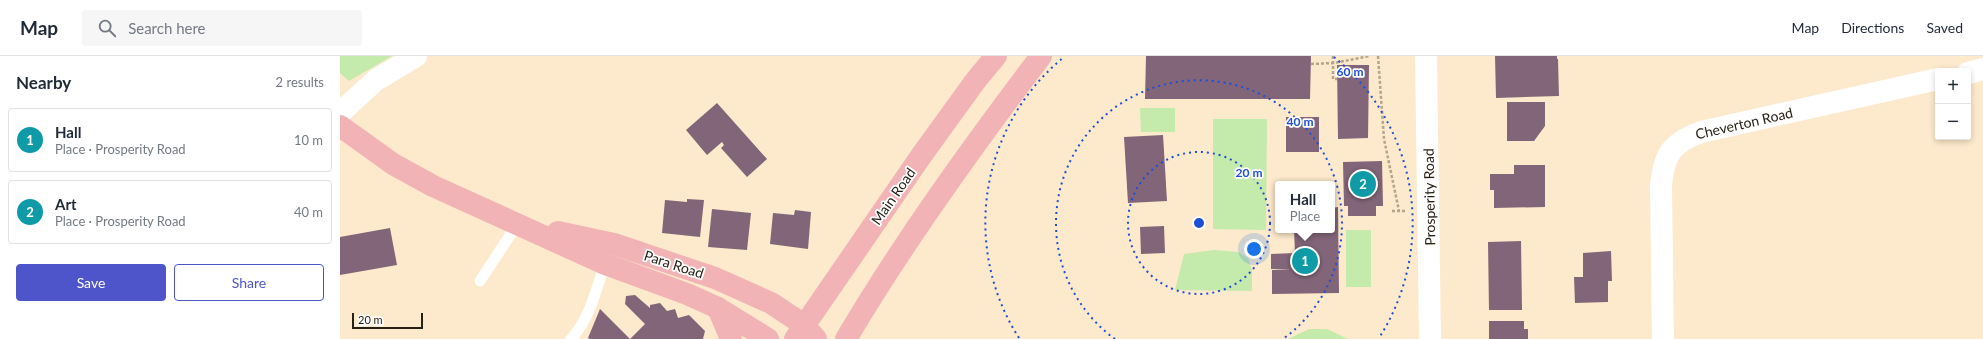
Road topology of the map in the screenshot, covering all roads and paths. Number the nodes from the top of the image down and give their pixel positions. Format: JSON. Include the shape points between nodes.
{"nodes":[{"id":1,"x":416,"y":56,"type":"edge"},
{"id":2,"x":996,"y":56,"type":"edge"},
{"id":3,"x":1041,"y":56,"type":"edge"},
{"id":4,"x":1333,"y":56,"type":"edge"},
{"id":5,"x":1370,"y":56,"type":"edge"},
{"id":6,"x":1378,"y":56,"type":"edge"},
{"id":7,"x":1426,"y":56,"type":"edge"},
{"id":8,"x":1334,"y":63,"type":"junction"},
{"id":9,"x":1310,"y":64,"type":"dead end"},
{"id":10,"x":1983,"y":69,"type":"edge"},
{"id":11,"x":1971,"y":72,"type":"edge"},
{"id":12,"x":1337,"y":79,"type":"dead end"},
{"id":13,"x":1935,"y":80,"type":"edge"},
{"id":14,"x":340,"y":113,"type":"edge"},
{"id":15,"x":340,"y":126,"type":"edge"},
{"id":16,"x":1399,"y":211,"type":"dead end"},
{"id":17,"x":518,"y":223,"type":"junction"},
{"id":18,"x":610,"y":254,"type":"junction"},
{"id":19,"x":480,"y":281,"type":"dead end"},
{"id":20,"x":718,"y":308,"type":"junction"},
{"id":21,"x":805,"y":334,"type":"edge"},
{"id":22,"x":572,"y":339,"type":"edge"},
{"id":23,"x":731,"y":339,"type":"edge"},
{"id":24,"x":768,"y":339,"type":"edge"},
{"id":25,"x":846,"y":339,"type":"edge"},
{"id":26,"x":1430,"y":339,"type":"edge"},
{"id":27,"x":1663,"y":339,"type":"edge"}],
"edges":[{"from":1,"to":14,"type":"street","via":[[376,80]]},
{"from":2,"to":21,"type":"main road","name":"Main Road","via":[[921,156]]},
{"from":3,"to":25,"type":"main road","via":[[921,223]]},
{"from":4,"to":8,"type":"path"},
{"from":5,"to":8,"type":"path"},
{"from":6,"to":16,"type":"path","via":[[1384,139]]},
{"from":7,"to":26,"type":"street","name":"Prosperity Road"},
{"from":8,"to":9,"type":"path"},
{"from":8,"to":12,"type":"path","via":[[1333,79]]},
{"from":10,"to":11,"type":"street"},
{"from":13,"to":27,"type":"street","name":"Cheverton Road","via":[[1701,132],[1676,144],[1668,154],[1663,167],[1661,185]]},
{"from":15,"to":17,"type":"main road","name":"Para Road","via":[[393,164],[433,186]]},
{"from":17,"to":18,"type":"main road","name":"Para Road"},
{"from":17,"to":19,"type":"lane"},
{"from":18,"to":20,"type":"main road","name":"Para Road"},
{"from":18,"to":21,"type":"main road","name":"Para Road","via":[[715,278],[772,303]]},
{"from":18,"to":22,"type":"lane","via":[[589,310]]},
{"from":20,"to":23,"type":"main road"},
{"from":20,"to":24,"type":"main road","name":"Para Road"}]}
